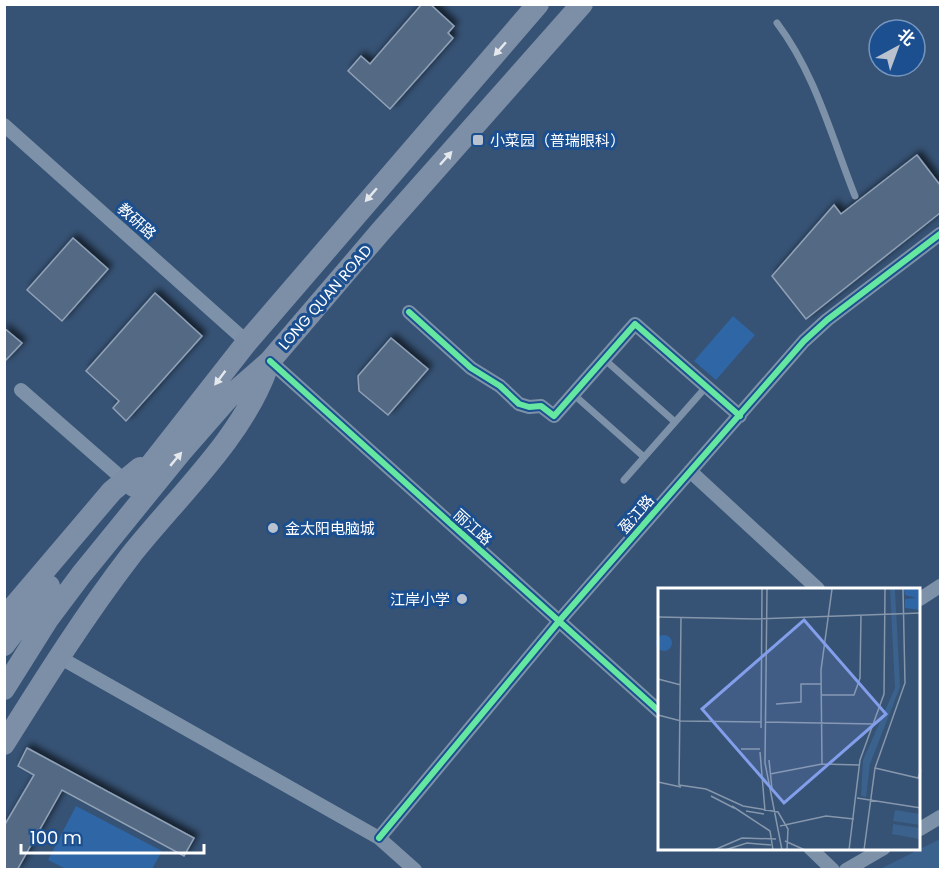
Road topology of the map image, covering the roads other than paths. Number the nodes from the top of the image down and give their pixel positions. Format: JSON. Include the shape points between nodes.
{"nodes":[{"id":1,"x":538,"y":4,"type":"edge"},
{"id":2,"x":582,"y":4,"type":"edge"},
{"id":3,"x":777,"y":23,"type":"dead end"},
{"id":4,"x":4,"y":125,"type":"edge"},
{"id":5,"x":855,"y":196,"type":"dead end"},
{"id":6,"x":940,"y":234,"type":"edge"},
{"id":7,"x":409,"y":312,"type":"dead end"},
{"id":8,"x":247,"y":342,"type":"junction"},
{"id":9,"x":604,"y":359,"type":"junction"},
{"id":10,"x":270,"y":361,"type":"junction"},
{"id":11,"x":706,"y":387,"type":"junction"},
{"id":12,"x":21,"y":390,"type":"dead end"},
{"id":13,"x":573,"y":394,"type":"junction"},
{"id":14,"x":740,"y":416,"type":"junction"},
{"id":15,"x":675,"y":422,"type":"junction"},
{"id":16,"x":159,"y":455,"type":"junction"},
{"id":17,"x":644,"y":457,"type":"junction"},
{"id":18,"x":690,"y":471,"type":"junction"},
{"id":19,"x":124,"y":480,"type":"junction"},
{"id":20,"x":624,"y":480,"type":"dead end"},
{"id":21,"x":940,"y":586,"type":"edge"},
{"id":22,"x":817,"y":588,"type":"edge"},
{"id":23,"x":921,"y":598,"type":"edge"},
{"id":24,"x":40,"y":613,"type":"junction"},
{"id":25,"x":4,"y":618,"type":"edge"},
{"id":26,"x":560,"y":620,"type":"junction"},
{"id":27,"x":4,"y":645,"type":"edge"},
{"id":28,"x":59,"y":657,"type":"junction"},
{"id":29,"x":4,"y":668,"type":"edge"},
{"id":30,"x":4,"y":689,"type":"edge"},
{"id":31,"x":658,"y":710,"type":"edge"},
{"id":32,"x":4,"y":727,"type":"edge"},
{"id":33,"x":4,"y":744,"type":"edge"},
{"id":34,"x":940,"y":818,"type":"edge"},
{"id":35,"x":921,"y":828,"type":"edge"},
{"id":36,"x":379,"y":838,"type":"junction"},
{"id":37,"x":811,"y":850,"type":"edge"},
{"id":38,"x":882,"y":850,"type":"edge"},
{"id":39,"x":415,"y":870,"type":"edge"},
{"id":40,"x":833,"y":870,"type":"edge"},
{"id":41,"x":846,"y":870,"type":"edge"}],
"edges":[{"from":1,"to":8,"type":"main road","name":"LONG QUAN ROAD","one_way":true},
{"from":10,"to":2,"type":"main road","name":"LONG QUAN ROAD","one_way":true},
{"from":3,"to":5,"type":"lane","via":[[806,72]]},
{"from":4,"to":8,"type":"street","name":"教研路"},
{"from":6,"to":14,"type":"street","name":"盈江路","via":[[819,327]]},
{"from":7,"to":13,"type":"street","via":[[471,368],[519,404],[541,406],[554,416]]},
{"from":8,"to":16,"type":"main road","name":"LONG QUAN ROAD","one_way":true},
{"from":9,"to":11,"type":"street","via":[[635,324]]},
{"from":9,"to":13,"type":"street"},
{"from":9,"to":15,"type":"lane"},
{"from":24,"to":10,"type":"main road","name":"LONG QUAN ROAD","one_way":true,"via":[[230,396]]},
{"from":10,"to":26,"type":"street","name":"丽江路"},
{"from":10,"to":28,"type":"main road","via":[[252,400],[221,447],[126,563]]},
{"from":10,"to":32,"type":"main road","via":[[210,444],[85,597]]},
{"from":11,"to":14,"type":"street"},
{"from":11,"to":15,"type":"lane"},
{"from":12,"to":19,"type":"street"},
{"from":13,"to":17,"type":"lane"},
{"from":14,"to":18,"type":"street","name":"盈江路"},
{"from":15,"to":17,"type":"lane"},
{"from":16,"to":19,"type":"main road"},
{"from":16,"to":24,"type":"main road","name":"LONG QUAN ROAD","via":[[86,545]]},
{"from":17,"to":20,"type":"lane"},
{"from":18,"to":22,"type":"street"},
{"from":18,"to":26,"type":"street","name":"盈江路"},
{"from":19,"to":25,"type":"main road"},
{"from":21,"to":23,"type":"street"},
{"from":24,"to":27,"type":"main road"},
{"from":24,"to":29,"type":"main road"},
{"from":24,"to":30,"type":"main road"},
{"from":26,"to":31,"type":"street","name":"丽江路"},
{"from":26,"to":36,"type":"street","name":"盈江路"},
{"from":28,"to":33,"type":"main road"},
{"from":28,"to":36,"type":"street"},
{"from":34,"to":35,"type":"street"},
{"from":36,"to":39,"type":"street"},
{"from":37,"to":40,"type":"street"},
{"from":38,"to":41,"type":"street"}]}
